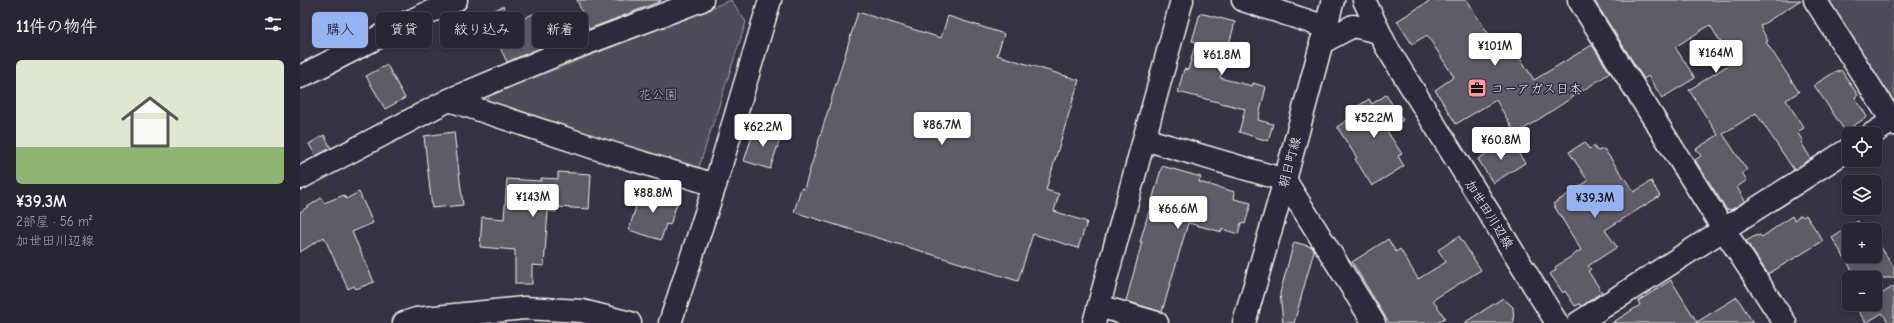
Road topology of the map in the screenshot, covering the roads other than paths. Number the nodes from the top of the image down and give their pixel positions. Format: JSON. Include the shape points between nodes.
{"nodes":[{"id":1,"x":456,"y":0,"type":"edge"},
{"id":2,"x":702,"y":0,"type":"edge"},
{"id":3,"x":770,"y":0,"type":"edge"},
{"id":4,"x":1182,"y":0,"type":"edge"},
{"id":5,"x":1243,"y":0,"type":"edge"},
{"id":6,"x":1333,"y":0,"type":"edge"},
{"id":7,"x":1364,"y":0,"type":"edge"},
{"id":8,"x":1579,"y":0,"type":"edge"},
{"id":9,"x":1816,"y":0,"type":"edge"},
{"id":10,"x":1379,"y":32,"type":"junction"},
{"id":11,"x":1323,"y":35,"type":"junction"},
{"id":12,"x":300,"y":77,"type":"edge"},
{"id":13,"x":449,"y":100,"type":"junction"},
{"id":14,"x":1893,"y":122,"type":"edge"},
{"id":15,"x":1882,"y":128,"type":"edge"},
{"id":16,"x":1144,"y":139,"type":"junction"},
{"id":17,"x":1842,"y":154,"type":"edge"},
{"id":18,"x":300,"y":178,"type":"edge"},
{"id":19,"x":1285,"y":180,"type":"junction"},
{"id":20,"x":715,"y":185,"type":"junction"},
{"id":21,"x":1724,"y":230,"type":"junction"},
{"id":22,"x":1097,"y":314,"type":"edge"},
{"id":23,"x":404,"y":323,"type":"edge"},
{"id":24,"x":630,"y":323,"type":"edge"},
{"id":25,"x":670,"y":323,"type":"edge"},
{"id":26,"x":1157,"y":323,"type":"edge"},
{"id":27,"x":1244,"y":323,"type":"edge"},
{"id":28,"x":1374,"y":323,"type":"edge"},
{"id":29,"x":1557,"y":323,"type":"edge"},
{"id":30,"x":1578,"y":323,"type":"edge"},
{"id":31,"x":1785,"y":323,"type":"edge"}],
"edges":[{"from":1,"to":12,"type":"street"},
{"from":2,"to":13,"type":"street","via":[[558,54]]},
{"from":3,"to":20,"type":"street"},
{"from":4,"to":16,"type":"street"},
{"from":5,"to":11,"type":"street"},
{"from":6,"to":11,"type":"street","name":"朝日町線"},
{"from":7,"to":10,"type":"street","name":"加世田川辺線"},
{"from":8,"to":21,"type":"street"},
{"from":9,"to":14,"type":"street"},
{"from":10,"to":11,"type":"street","via":[[1352,26]]},
{"from":10,"to":29,"type":"street","name":"加世田川辺線"},
{"from":11,"to":19,"type":"street","name":"朝日町線"},
{"from":13,"to":18,"type":"street"},
{"from":13,"to":20,"type":"street"},
{"from":14,"to":15,"type":"street"},
{"from":16,"to":19,"type":"street"},
{"from":16,"to":22,"type":"street"},
{"from":17,"to":21,"type":"street"},
{"from":19,"to":27,"type":"street","name":"朝日町線"},
{"from":19,"to":28,"type":"street"},
{"from":20,"to":25,"type":"street"},
{"from":21,"to":30,"type":"street"},
{"from":21,"to":31,"type":"street"},
{"from":22,"to":26,"type":"street"},
{"from":23,"to":24,"type":"street","via":[[416,319],[524,308],[582,311]]}]}
